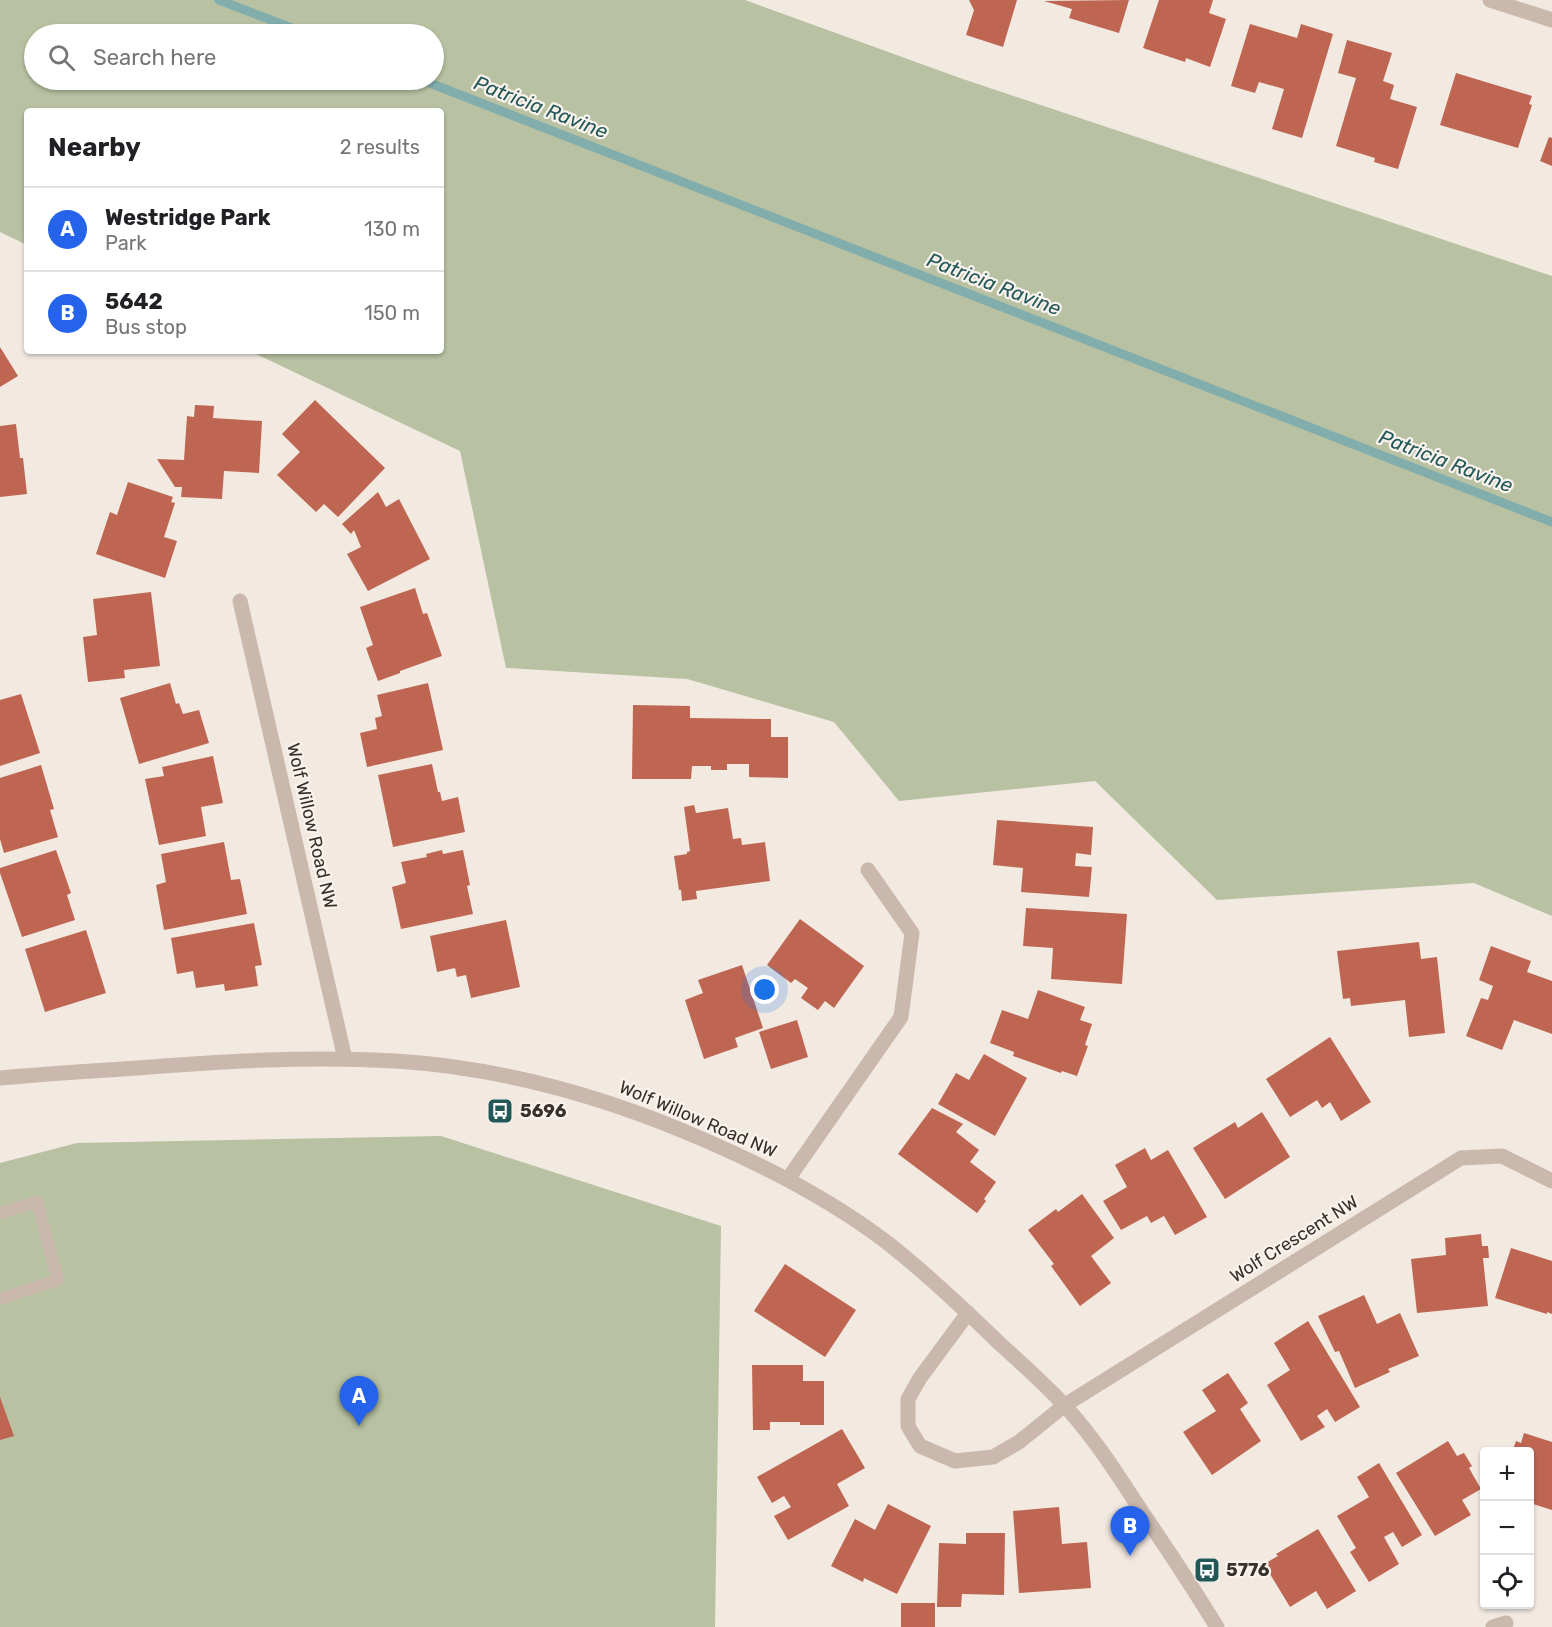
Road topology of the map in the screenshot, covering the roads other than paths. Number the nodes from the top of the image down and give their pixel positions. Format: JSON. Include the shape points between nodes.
{"nodes":[{"id":1,"x":1490,"y":0,"type":"edge"},
{"id":2,"x":1552,"y":20,"type":"edge"},
{"id":3,"x":240,"y":601,"type":"dead end"},
{"id":4,"x":868,"y":870,"type":"dead end"},
{"id":5,"x":345,"y":1059,"type":"junction"},
{"id":6,"x":0,"y":1078,"type":"edge"},
{"id":7,"x":788,"y":1179,"type":"junction"},
{"id":8,"x":1552,"y":1182,"type":"edge"},
{"id":9,"x":0,"y":1213,"type":"edge"},
{"id":10,"x":0,"y":1299,"type":"edge"},
{"id":11,"x":968,"y":1313,"type":"junction"},
{"id":12,"x":1065,"y":1405,"type":"junction"},
{"id":13,"x":1216,"y":1627,"type":"edge"}],
"edges":[{"from":1,"to":2,"type":"street"},
{"from":3,"to":5,"type":"street","name":"Wolf Willow Road NW"},
{"from":4,"to":7,"type":"street","name":"Wolf Willow Road NW","via":[[912,933],[901,1017]]},
{"from":5,"to":6,"type":"street","name":"Wolf Willow Road NW","via":[[270,1059]]},
{"from":5,"to":7,"type":"street","name":"Wolf Willow Road NW","via":[[450,1066],[553,1086],[672,1125]]},
{"from":7,"to":11,"type":"street","name":"Wolf Willow Road NW","via":[[883,1239]]},
{"from":8,"to":12,"type":"street","name":"Wolf Crescent NW","via":[[1503,1156],[1461,1158]]},
{"from":9,"to":10,"type":"lane","via":[[37,1202],[58,1280]]},
{"from":11,"to":12,"type":"street","name":"Wolf Willow Road NW"},
{"from":11,"to":12,"type":"street","via":[[908,1399],[908,1426],[920,1446],[955,1461],[993,1457],[1019,1442]]},
{"from":12,"to":13,"type":"street","name":"Wolf Willow Road NW","via":[[1104,1454]]}]}
